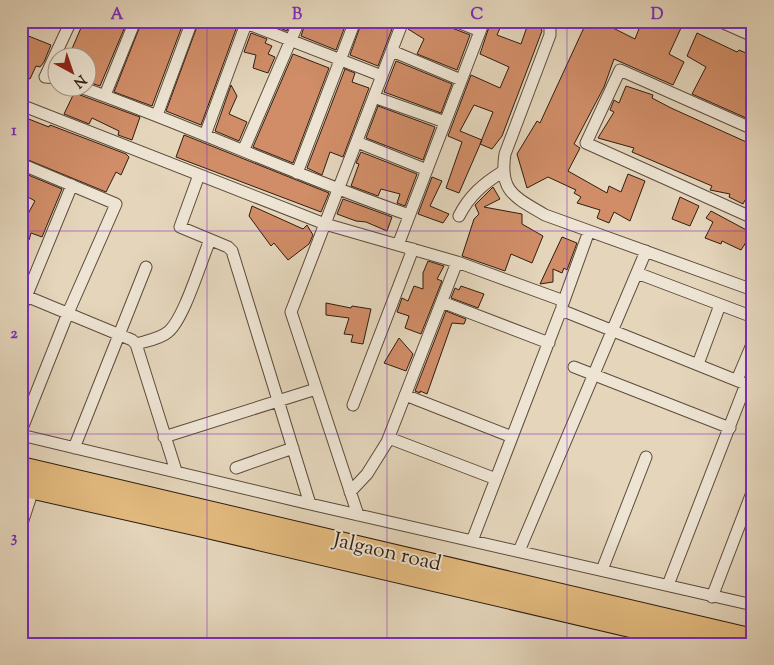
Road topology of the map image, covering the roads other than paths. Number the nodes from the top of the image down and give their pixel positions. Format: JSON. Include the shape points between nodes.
{"nodes":[{"id":1,"x":71,"y":21,"type":"edge"},
{"id":2,"x":135,"y":21,"type":"edge"},
{"id":3,"x":192,"y":21,"type":"edge"},
{"id":4,"x":299,"y":21,"type":"edge"},
{"id":5,"x":355,"y":21,"type":"edge"},
{"id":6,"x":403,"y":21,"type":"edge"},
{"id":7,"x":455,"y":21,"type":"edge"},
{"id":8,"x":550,"y":21,"type":"edge"},
{"id":9,"x":719,"y":21,"type":"edge"},
{"id":10,"x":245,"y":22,"type":"edge"},
{"id":11,"x":482,"y":26,"type":"edge"},
{"id":12,"x":753,"y":36,"type":"edge"},
{"id":13,"x":292,"y":41,"type":"junction"},
{"id":14,"x":58,"y":48,"type":"edge"},
{"id":15,"x":392,"y":51,"type":"junction"},
{"id":16,"x":340,"y":60,"type":"junction"},
{"id":17,"x":382,"y":76,"type":"junction"},
{"id":18,"x":461,"y":80,"type":"junction"},
{"id":19,"x":98,"y":93,"type":"edge"},
{"id":20,"x":105,"y":95,"type":"junction"},
{"id":21,"x":374,"y":97,"type":"junction"},
{"id":22,"x":21,"y":105,"type":"edge"},
{"id":23,"x":157,"y":115,"type":"junction"},
{"id":24,"x":445,"y":122,"type":"junction"},
{"id":25,"x":753,"y":129,"type":"edge"},
{"id":26,"x":205,"y":135,"type":"junction"},
{"id":27,"x":357,"y":142,"type":"junction"},
{"id":28,"x":244,"y":149,"type":"junction"},
{"id":29,"x":21,"y":164,"type":"edge"},
{"id":30,"x":427,"y":170,"type":"junction"},
{"id":31,"x":502,"y":172,"type":"junction"},
{"id":32,"x":297,"y":173,"type":"junction"},
{"id":33,"x":199,"y":175,"type":"junction"},
{"id":34,"x":72,"y":185,"type":"junction"},
{"id":35,"x":338,"y":190,"type":"junction"},
{"id":36,"x":409,"y":215,"type":"junction"},
{"id":37,"x":459,"y":216,"type":"dead end"},
{"id":38,"x":753,"y":218,"type":"edge"},
{"id":39,"x":325,"y":224,"type":"junction"},
{"id":40,"x":589,"y":231,"type":"junction"},
{"id":41,"x":210,"y":240,"type":"junction"},
{"id":42,"x":398,"y":245,"type":"junction"},
{"id":43,"x":413,"y":249,"type":"junction"},
{"id":44,"x":646,"y":251,"type":"junction"},
{"id":45,"x":456,"y":262,"type":"junction"},
{"id":46,"x":146,"y":267,"type":"dead end"},
{"id":47,"x":636,"y":274,"type":"junction"},
{"id":48,"x":753,"y":290,"type":"edge"},
{"id":49,"x":24,"y":295,"type":"edge"},
{"id":50,"x":442,"y":302,"type":"junction"},
{"id":51,"x":720,"y":305,"type":"junction"},
{"id":52,"x":562,"y":306,"type":"junction"},
{"id":53,"x":21,"y":309,"type":"edge"},
{"id":54,"x":68,"y":313,"type":"junction"},
{"id":55,"x":753,"y":317,"type":"edge"},
{"id":56,"x":612,"y":330,"type":"junction"},
{"id":57,"x":120,"y":336,"type":"junction"},
{"id":58,"x":753,"y":342,"type":"edge"},
{"id":59,"x":549,"y":343,"type":"junction"},
{"id":60,"x":136,"y":344,"type":"junction"},
{"id":61,"x":698,"y":364,"type":"junction"},
{"id":62,"x":574,"y":367,"type":"dead end"},
{"id":63,"x":593,"y":374,"type":"junction"},
{"id":64,"x":745,"y":384,"type":"edge"},
{"id":65,"x":316,"y":389,"type":"junction"},
{"id":66,"x":405,"y":395,"type":"junction"},
{"id":67,"x":278,"y":401,"type":"junction"},
{"id":68,"x":353,"y":405,"type":"dead end"},
{"id":69,"x":730,"y":428,"type":"junction"},
{"id":70,"x":21,"y":431,"type":"edge"},
{"id":71,"x":21,"y":436,"type":"edge"},
{"id":72,"x":164,"y":437,"type":"junction"},
{"id":73,"x":512,"y":437,"type":"junction"},
{"id":74,"x":389,"y":438,"type":"junction"},
{"id":75,"x":74,"y":448,"type":"junction"},
{"id":76,"x":293,"y":448,"type":"junction"},
{"id":77,"x":646,"y":458,"type":"dead end"},
{"id":78,"x":21,"y":467,"type":"edge"},
{"id":79,"x":236,"y":468,"type":"dead end"},
{"id":80,"x":176,"y":471,"type":"junction"},
{"id":81,"x":496,"y":479,"type":"junction"},
{"id":82,"x":27,"y":488,"type":"edge"},
{"id":83,"x":753,"y":490,"type":"edge"},
{"id":84,"x":350,"y":492,"type":"junction"},
{"id":85,"x":310,"y":504,"type":"junction"},
{"id":86,"x":358,"y":515,"type":"junction"},
{"id":87,"x":21,"y":526,"type":"edge"},
{"id":88,"x":472,"y":540,"type":"junction"},
{"id":89,"x":518,"y":551,"type":"junction"},
{"id":90,"x":602,"y":570,"type":"junction"},
{"id":91,"x":668,"y":585,"type":"junction"},
{"id":92,"x":712,"y":597,"type":"junction"},
{"id":93,"x":753,"y":605,"type":"edge"},
{"id":94,"x":753,"y":639,"type":"edge"},
{"id":95,"x":703,"y":644,"type":"edge"}],
"edges":[{"from":1,"to":14,"type":"street"},
{"from":2,"to":20,"type":"street"},
{"from":3,"to":23,"type":"street"},
{"from":4,"to":13,"type":"street"},
{"from":5,"to":16,"type":"street"},
{"from":6,"to":15,"type":"street"},
{"from":7,"to":11,"type":"street"},
{"from":8,"to":31,"type":"street","via":[[550,35],[505,154]]},
{"from":9,"to":12,"type":"street"},
{"from":10,"to":13,"type":"street"},
{"from":10,"to":26,"type":"street"},
{"from":11,"to":18,"type":"street"},
{"from":13,"to":16,"type":"street"},
{"from":13,"to":28,"type":"street"},
{"from":15,"to":17,"type":"street"},
{"from":15,"to":18,"type":"street"},
{"from":16,"to":17,"type":"street"},
{"from":16,"to":32,"type":"street"},
{"from":17,"to":21,"type":"street"},
{"from":18,"to":24,"type":"street"},
{"from":19,"to":20,"type":"street"},
{"from":20,"to":23,"type":"street"},
{"from":21,"to":24,"type":"street"},
{"from":21,"to":27,"type":"street"},
{"from":22,"to":33,"type":"street"},
{"from":23,"to":26,"type":"street"},
{"from":24,"to":30,"type":"street"},
{"from":25,"to":38,"type":"street","via":[[620,70],[586,143]]},
{"from":26,"to":28,"type":"street"},
{"from":27,"to":30,"type":"street"},
{"from":27,"to":35,"type":"street"},
{"from":28,"to":32,"type":"street"},
{"from":29,"to":34,"type":"street"},
{"from":30,"to":36,"type":"street"},
{"from":31,"to":37,"type":"street","via":[[476,191]]},
{"from":31,"to":40,"type":"street","via":[[505,186],[514,196],[545,215]]},
{"from":32,"to":35,"type":"street"},
{"from":33,"to":39,"type":"street"},
{"from":33,"to":41,"type":"street","via":[[180,225],[182,229]]},
{"from":34,"to":49,"type":"street"},
{"from":34,"to":54,"type":"street","via":[[116,204]]},
{"from":35,"to":36,"type":"street"},
{"from":35,"to":39,"type":"street"},
{"from":36,"to":42,"type":"street"},
{"from":39,"to":42,"type":"street"},
{"from":39,"to":65,"type":"street","via":[[291,312]]},
{"from":40,"to":44,"type":"street"},
{"from":40,"to":52,"type":"street"},
{"from":41,"to":60,"type":"street","via":[[177,322],[161,337]]},
{"from":41,"to":67,"type":"street","via":[[232,251]]},
{"from":42,"to":43,"type":"street"},
{"from":43,"to":45,"type":"street"},
{"from":43,"to":68,"type":"street"},
{"from":44,"to":47,"type":"street"},
{"from":44,"to":48,"type":"street"},
{"from":45,"to":50,"type":"street"},
{"from":45,"to":52,"type":"street"},
{"from":46,"to":57,"type":"street"},
{"from":47,"to":51,"type":"street"},
{"from":47,"to":56,"type":"street"},
{"from":49,"to":53,"type":"street"},
{"from":49,"to":54,"type":"street"},
{"from":50,"to":59,"type":"street"},
{"from":50,"to":66,"type":"street"},
{"from":51,"to":55,"type":"street"},
{"from":51,"to":61,"type":"street"},
{"from":52,"to":56,"type":"street"},
{"from":52,"to":59,"type":"street"},
{"from":54,"to":57,"type":"street"},
{"from":54,"to":70,"type":"street"},
{"from":56,"to":61,"type":"street"},
{"from":56,"to":63,"type":"street"},
{"from":57,"to":60,"type":"street"},
{"from":57,"to":75,"type":"street"},
{"from":58,"to":64,"type":"street"},
{"from":59,"to":73,"type":"street"},
{"from":60,"to":72,"type":"street"},
{"from":61,"to":64,"type":"street"},
{"from":62,"to":63,"type":"street"},
{"from":63,"to":69,"type":"street"},
{"from":63,"to":89,"type":"street"},
{"from":64,"to":69,"type":"street"},
{"from":65,"to":67,"type":"street"},
{"from":65,"to":84,"type":"street"},
{"from":66,"to":73,"type":"street"},
{"from":66,"to":74,"type":"street"},
{"from":67,"to":72,"type":"street"},
{"from":67,"to":76,"type":"street"},
{"from":69,"to":91,"type":"street"},
{"from":71,"to":75,"type":"street"},
{"from":72,"to":80,"type":"street"},
{"from":73,"to":81,"type":"street"},
{"from":74,"to":81,"type":"street"},
{"from":74,"to":84,"type":"street","via":[[368,474]]},
{"from":75,"to":80,"type":"street"},
{"from":76,"to":79,"type":"street"},
{"from":76,"to":85,"type":"street"},
{"from":77,"to":90,"type":"street"},
{"from":78,"to":94,"type":"highway","name":"Jalgaon road"},
{"from":80,"to":85,"type":"street"},
{"from":81,"to":88,"type":"street"},
{"from":82,"to":87,"type":"street"},
{"from":82,"to":95,"type":"highway","name":"Jalgaon road"},
{"from":83,"to":92,"type":"street"},
{"from":84,"to":86,"type":"street"},
{"from":85,"to":86,"type":"street"},
{"from":86,"to":88,"type":"street"},
{"from":88,"to":89,"type":"street"},
{"from":89,"to":90,"type":"street"},
{"from":90,"to":91,"type":"street"},
{"from":91,"to":92,"type":"street"},
{"from":92,"to":93,"type":"street"}]}
